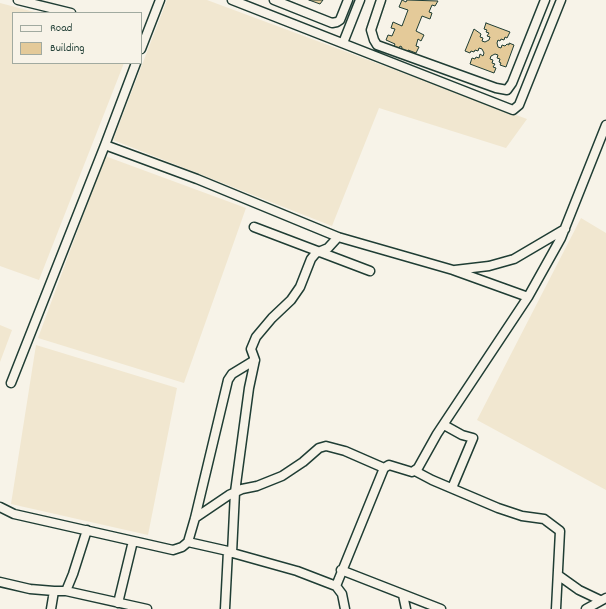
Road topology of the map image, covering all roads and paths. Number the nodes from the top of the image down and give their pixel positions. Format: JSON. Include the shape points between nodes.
{"nodes":[{"id":1,"x":18,"y":0,"type":"edge"},
{"id":2,"x":160,"y":0,"type":"edge"},
{"id":3,"x":232,"y":0,"type":"edge"},
{"id":4,"x":274,"y":0,"type":"edge"},
{"id":5,"x":348,"y":0,"type":"edge"},
{"id":6,"x":360,"y":0,"type":"edge"},
{"id":7,"x":381,"y":0,"type":"edge"},
{"id":8,"x":545,"y":0,"type":"edge"},
{"id":9,"x":561,"y":0,"type":"edge"},
{"id":10,"x":67,"y":12,"type":"edge"},
{"id":11,"x":144,"y":31,"type":"edge"},
{"id":12,"x":343,"y":43,"type":"junction"},
{"id":13,"x":142,"y":44,"type":"edge"},
{"id":14,"x":136,"y":64,"type":"edge"},
{"id":15,"x":606,"y":125,"type":"edge"},
{"id":16,"x":105,"y":145,"type":"junction"},
{"id":17,"x":254,"y":227,"type":"dead end"},
{"id":18,"x":565,"y":229,"type":"junction"},
{"id":19,"x":338,"y":237,"type":"junction"},
{"id":20,"x":320,"y":252,"type":"junction"},
{"id":21,"x":453,"y":270,"type":"junction"},
{"id":22,"x":370,"y":271,"type":"dead end"},
{"id":23,"x":528,"y":297,"type":"junction"},
{"id":24,"x":255,"y":360,"type":"junction"},
{"id":25,"x":11,"y":383,"type":"dead end"},
{"id":26,"x":444,"y":425,"type":"junction"},
{"id":27,"x":384,"y":468,"type":"junction"},
{"id":28,"x":415,"y":471,"type":"junction"},
{"id":29,"x":452,"y":488,"type":"junction"},
{"id":30,"x":235,"y":492,"type":"junction"},
{"id":31,"x":0,"y":507,"type":"edge"},
{"id":32,"x":195,"y":518,"type":"junction"},
{"id":33,"x":87,"y":530,"type":"junction"},
{"id":34,"x":133,"y":541,"type":"junction"},
{"id":35,"x":188,"y":542,"type":"junction"},
{"id":36,"x":230,"y":552,"type":"junction"},
{"id":37,"x":342,"y":570,"type":"junction"},
{"id":38,"x":558,"y":575,"type":"junction"},
{"id":39,"x":0,"y":582,"type":"edge"},
{"id":40,"x":336,"y":586,"type":"junction"},
{"id":41,"x":54,"y":591,"type":"junction"},
{"id":42,"x":66,"y":591,"type":"junction"},
{"id":43,"x":403,"y":595,"type":"junction"},
{"id":44,"x":603,"y":599,"type":"edge"},
{"id":45,"x":118,"y":603,"type":"junction"},
{"id":46,"x":51,"y":609,"type":"edge"},
{"id":47,"x":147,"y":609,"type":"edge"},
{"id":48,"x":225,"y":609,"type":"edge"},
{"id":49,"x":345,"y":609,"type":"edge"},
{"id":50,"x":406,"y":609,"type":"edge"},
{"id":51,"x":441,"y":609,"type":"edge"},
{"id":52,"x":556,"y":609,"type":"edge"},
{"id":53,"x":586,"y":609,"type":"edge"}],
"edges":[{"from":1,"to":10,"type":"street"},
{"from":2,"to":11,"type":"street"},
{"from":3,"to":12,"type":"street"},
{"from":4,"to":5,"type":"street","via":[[332,23],[340,20]]},
{"from":6,"to":12,"type":"street"},
{"from":7,"to":8,"type":"street","via":[[371,30],[377,45],[507,90]]},
{"from":9,"to":12,"type":"street","via":[[519,105],[513,110]]},
{"from":11,"to":13,"type":"street"},
{"from":14,"to":16,"type":"street"},
{"from":15,"to":18,"type":"street"},
{"from":16,"to":19,"type":"street","via":[[197,179]]},
{"from":16,"to":25,"type":"street"},
{"from":17,"to":20,"type":"street"},
{"from":18,"to":21,"type":"street","via":[[514,259],[489,266]]},
{"from":18,"to":23,"type":"street"},
{"from":19,"to":20,"type":"street","via":[[328,248]]},
{"from":19,"to":21,"type":"street"},
{"from":20,"to":22,"type":"street"},
{"from":20,"to":24,"type":"street","via":[[311,259],[300,287],[291,300],[256,337],[251,349]]},
{"from":21,"to":23,"type":"street"},
{"from":23,"to":26,"type":"street"},
{"from":24,"to":30,"type":"street"},
{"from":24,"to":32,"type":"street","via":[[232,374],[228,380]]},
{"from":26,"to":28,"type":"street"},
{"from":26,"to":29,"type":"street","via":[[473,438]]},
{"from":27,"to":28,"type":"street","via":[[389,465]]},
{"from":27,"to":30,"type":"street","via":[[345,451],[326,446],[319,448],[282,476]]},
{"from":27,"to":37,"type":"street"},
{"from":28,"to":29,"type":"street"},
{"from":29,"to":38,"type":"street","via":[[498,508],[522,516],[544,519],[552,524],[560,532]]},
{"from":30,"to":32,"type":"street"},
{"from":30,"to":36,"type":"street"},
{"from":31,"to":33,"type":"street","via":[[14,514]]},
{"from":32,"to":35,"type":"street"},
{"from":33,"to":34,"type":"street"},
{"from":33,"to":42,"type":"street"},
{"from":34,"to":35,"type":"street","via":[[173,550]]},
{"from":34,"to":45,"type":"street"},
{"from":35,"to":36,"type":"street"},
{"from":36,"to":40,"type":"street","via":[[297,571]]},
{"from":36,"to":48,"type":"street"},
{"from":37,"to":40,"type":"street"},
{"from":37,"to":43,"type":"street"},
{"from":38,"to":44,"type":"street","via":[[579,590]]},
{"from":38,"to":52,"type":"street"},
{"from":39,"to":41,"type":"street"},
{"from":40,"to":49,"type":"street","via":[[342,594]]},
{"from":41,"to":42,"type":"street"},
{"from":41,"to":46,"type":"street"},
{"from":42,"to":45,"type":"street"},
{"from":43,"to":50,"type":"street"},
{"from":43,"to":51,"type":"street"},
{"from":44,"to":53,"type":"street"},
{"from":45,"to":47,"type":"street"}]}
